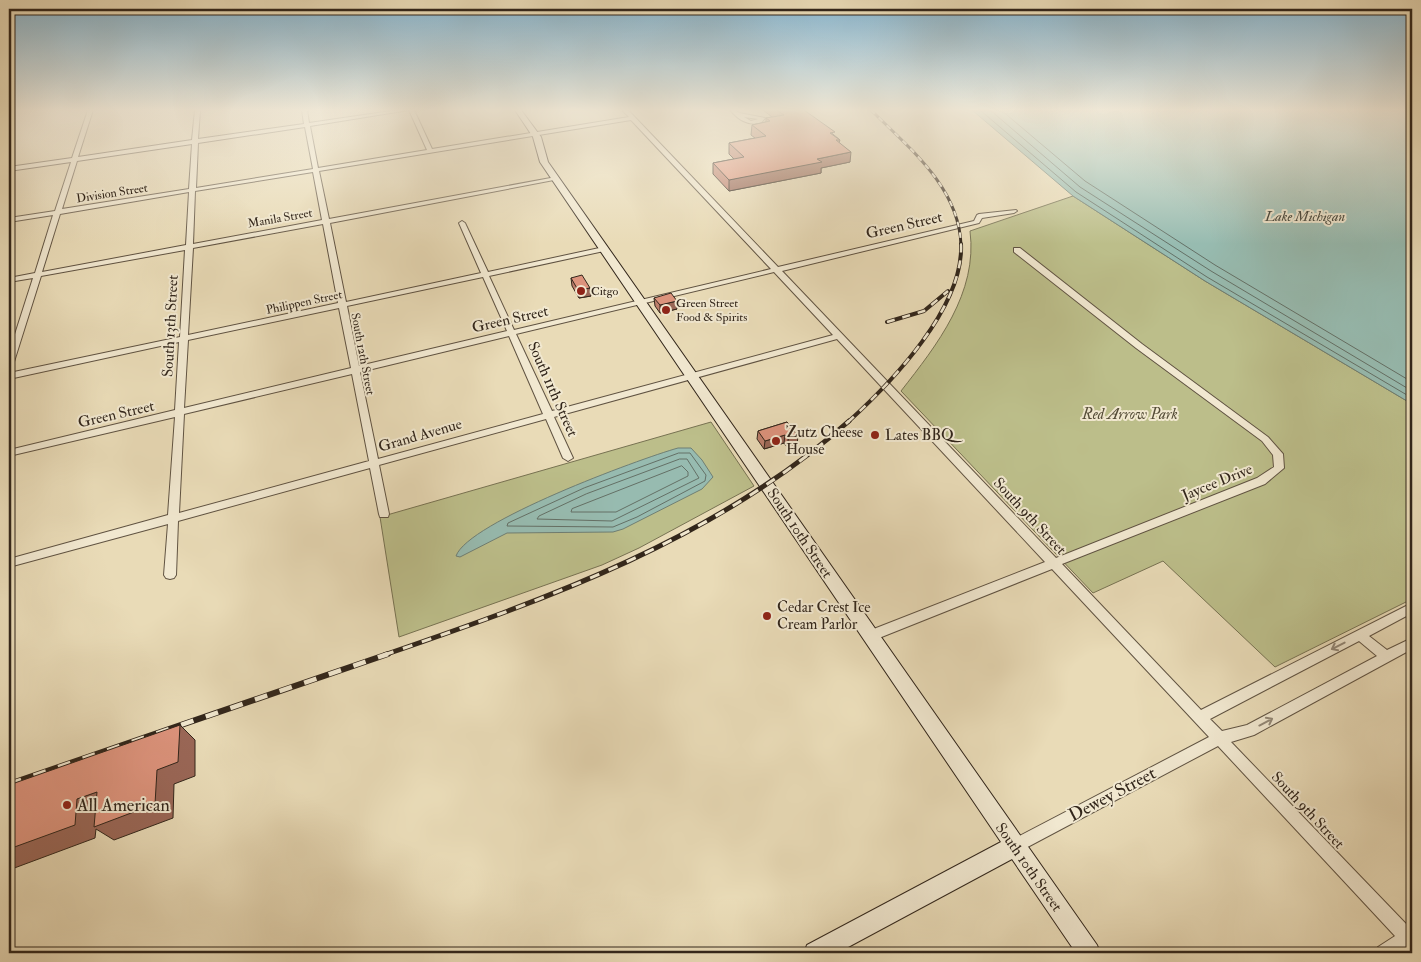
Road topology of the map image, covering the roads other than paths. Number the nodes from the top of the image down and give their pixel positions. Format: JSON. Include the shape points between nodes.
{"nodes":[{"id":1,"x":74,"y":155,"type":"edge"},
{"id":2,"x":101,"y":155,"type":"edge"},
{"id":3,"x":193,"y":155,"type":"edge"},
{"id":4,"x":312,"y":155,"type":"edge"},
{"id":5,"x":406,"y":155,"type":"edge"},
{"id":6,"x":542,"y":155,"type":"edge"},
{"id":7,"x":668,"y":155,"type":"edge"},
{"id":8,"x":73,"y":159,"type":"junction"},
{"id":9,"x":9,"y":169,"type":"edge"},
{"id":10,"x":315,"y":170,"type":"junction"},
{"id":11,"x":556,"y":178,"type":"junction"},
{"id":12,"x":191,"y":191,"type":"junction"},
{"id":13,"x":1014,"y":211,"type":"dead end"},
{"id":14,"x":56,"y":213,"type":"junction"},
{"id":15,"x":9,"y":220,"type":"edge"},
{"id":16,"x":325,"y":222,"type":"junction"},
{"id":17,"x":462,"y":223,"type":"dead end"},
{"id":18,"x":188,"y":247,"type":"junction"},
{"id":19,"x":604,"y":249,"type":"junction"},
{"id":20,"x":1017,"y":250,"type":"dead end"},
{"id":21,"x":777,"y":270,"type":"junction"},
{"id":22,"x":37,"y":275,"type":"junction"},
{"id":23,"x":485,"y":275,"type":"junction"},
{"id":24,"x":9,"y":280,"type":"edge"},
{"id":25,"x":640,"y":303,"type":"junction"},
{"id":26,"x":343,"y":305,"type":"junction"},
{"id":27,"x":513,"y":333,"type":"junction"},
{"id":28,"x":839,"y":336,"type":"junction"},
{"id":29,"x":183,"y":340,"type":"junction"},
{"id":30,"x":9,"y":365,"type":"edge"},
{"id":31,"x":355,"y":370,"type":"junction"},
{"id":32,"x":9,"y":376,"type":"edge"},
{"id":33,"x":692,"y":376,"type":"junction"},
{"id":34,"x":179,"y":413,"type":"junction"},
{"id":35,"x":549,"y":415,"type":"junction"},
{"id":36,"x":9,"y":453,"type":"edge"},
{"id":37,"x":568,"y":458,"type":"dead end"},
{"id":38,"x":374,"y":464,"type":"junction"},
{"id":39,"x":384,"y":514,"type":"dead end"},
{"id":40,"x":172,"y":518,"type":"junction"},
{"id":41,"x":9,"y":563,"type":"edge"},
{"id":42,"x":1053,"y":563,"type":"junction"},
{"id":43,"x":170,"y":575,"type":"dead end"},
{"id":44,"x":1412,"y":608,"type":"edge"},
{"id":45,"x":1360,"y":635,"type":"junction"},
{"id":46,"x":870,"y":636,"type":"junction"},
{"id":47,"x":1412,"y":644,"type":"edge"},
{"id":48,"x":1387,"y":657,"type":"junction"},
{"id":49,"x":1200,"y":717,"type":"junction"},
{"id":50,"x":1220,"y":738,"type":"junction"},
{"id":51,"x":1015,"y":846,"type":"junction"},
{"id":52,"x":1411,"y":938,"type":"edge"},
{"id":53,"x":815,"y":953,"type":"edge"},
{"id":54,"x":1088,"y":953,"type":"edge"},
{"id":55,"x":1384,"y":953,"type":"edge"}],
"edges":[{"from":1,"to":8,"type":"street"},
{"from":2,"to":8,"type":"street"},
{"from":3,"to":12,"type":"street","name":"South 13th Street"},
{"from":4,"to":10,"type":"street","name":"South 12th Street"},
{"from":5,"to":10,"type":"street","name":"Division Street"},
{"from":6,"to":11,"type":"street","name":"South 10th Street"},
{"from":7,"to":21,"type":"street","name":"South 9th Street"},
{"from":8,"to":9,"type":"street"},
{"from":8,"to":14,"type":"street"},
{"from":10,"to":12,"type":"street","name":"Division Street"},
{"from":10,"to":16,"type":"street","name":"South 12th Street"},
{"from":11,"to":16,"type":"street","name":"Manila Street"},
{"from":11,"to":19,"type":"street","name":"South 10th Street"},
{"from":12,"to":14,"type":"street","name":"Division Street"},
{"from":12,"to":18,"type":"street","name":"South 13th Street"},
{"from":13,"to":21,"type":"street","name":"Green Street","via":[[979,216],[977,222]]},
{"from":14,"to":15,"type":"street","name":"Division Street"},
{"from":14,"to":22,"type":"street"},
{"from":16,"to":18,"type":"street","name":"Manila Street"},
{"from":16,"to":26,"type":"street","name":"South 12th Street"},
{"from":17,"to":23,"type":"street","name":"South 11th Street"},
{"from":18,"to":22,"type":"street","name":"Manila Street"},
{"from":18,"to":29,"type":"street","name":"South 13th Street"},
{"from":19,"to":23,"type":"street","name":"Philippen Street"},
{"from":19,"to":25,"type":"street","name":"South 10th Street"},
{"from":20,"to":42,"type":"street","name":"Jaycee Drive","via":[[1138,346],[1235,414],[1278,454],[1279,468],[1261,481]]},
{"from":21,"to":25,"type":"street","name":"Green Street"},
{"from":21,"to":28,"type":"street","name":"South 9th Street"},
{"from":22,"to":24,"type":"street","name":"Manila Street"},
{"from":22,"to":30,"type":"street"},
{"from":23,"to":26,"type":"street","name":"Philippen Street"},
{"from":23,"to":27,"type":"street","name":"South 11th Street"},
{"from":25,"to":27,"type":"street","name":"Green Street"},
{"from":25,"to":33,"type":"street","name":"South 10th Street"},
{"from":26,"to":29,"type":"street","name":"Philippen Street"},
{"from":26,"to":31,"type":"street","name":"South 12th Street"},
{"from":27,"to":31,"type":"street","name":"Green Street"},
{"from":27,"to":35,"type":"street","name":"South 11th Street"},
{"from":28,"to":33,"type":"street","name":"Grand Avenue"},
{"from":28,"to":42,"type":"street","name":"South 9th Street"},
{"from":29,"to":32,"type":"street","name":"Philippen Street"},
{"from":29,"to":34,"type":"street","name":"South 13th Street"},
{"from":31,"to":34,"type":"street","name":"Green Street"},
{"from":31,"to":38,"type":"street","name":"South 12th Street"},
{"from":33,"to":35,"type":"street","name":"Grand Avenue"},
{"from":33,"to":46,"type":"street","name":"South 10th Street"},
{"from":34,"to":36,"type":"street","name":"Green Street"},
{"from":34,"to":40,"type":"street","name":"South 13th Street"},
{"from":35,"to":37,"type":"street","name":"South 11th Street"},
{"from":35,"to":38,"type":"street","name":"Grand Avenue"},
{"from":38,"to":39,"type":"street","name":"South 12th Street"},
{"from":38,"to":40,"type":"street","name":"Grand Avenue"},
{"from":40,"to":41,"type":"street","name":"Grand Avenue"},
{"from":40,"to":43,"type":"street","name":"South 13th Street"},
{"from":42,"to":46,"type":"street","name":"Jaycee Drive"},
{"from":42,"to":49,"type":"street","name":"South 9th Street"},
{"from":44,"to":45,"type":"street"},
{"from":45,"to":48,"type":"street"},
{"from":45,"to":49,"type":"street","one_way":true},
{"from":46,"to":51,"type":"street","name":"South 10th Street"},
{"from":47,"to":48,"type":"street","name":"Dewey Street"},
{"from":50,"to":48,"type":"street","name":"Dewey Street","one_way":true,"via":[[1249,732]]},
{"from":49,"to":50,"type":"street","name":"South 9th Street"},
{"from":50,"to":51,"type":"street","name":"Dewey Street"},
{"from":50,"to":52,"type":"street","name":"South 9th Street"},
{"from":51,"to":53,"type":"street","name":"Dewey Street"},
{"from":51,"to":54,"type":"street","name":"South 10th Street"},
{"from":52,"to":55,"type":"street"}]}
